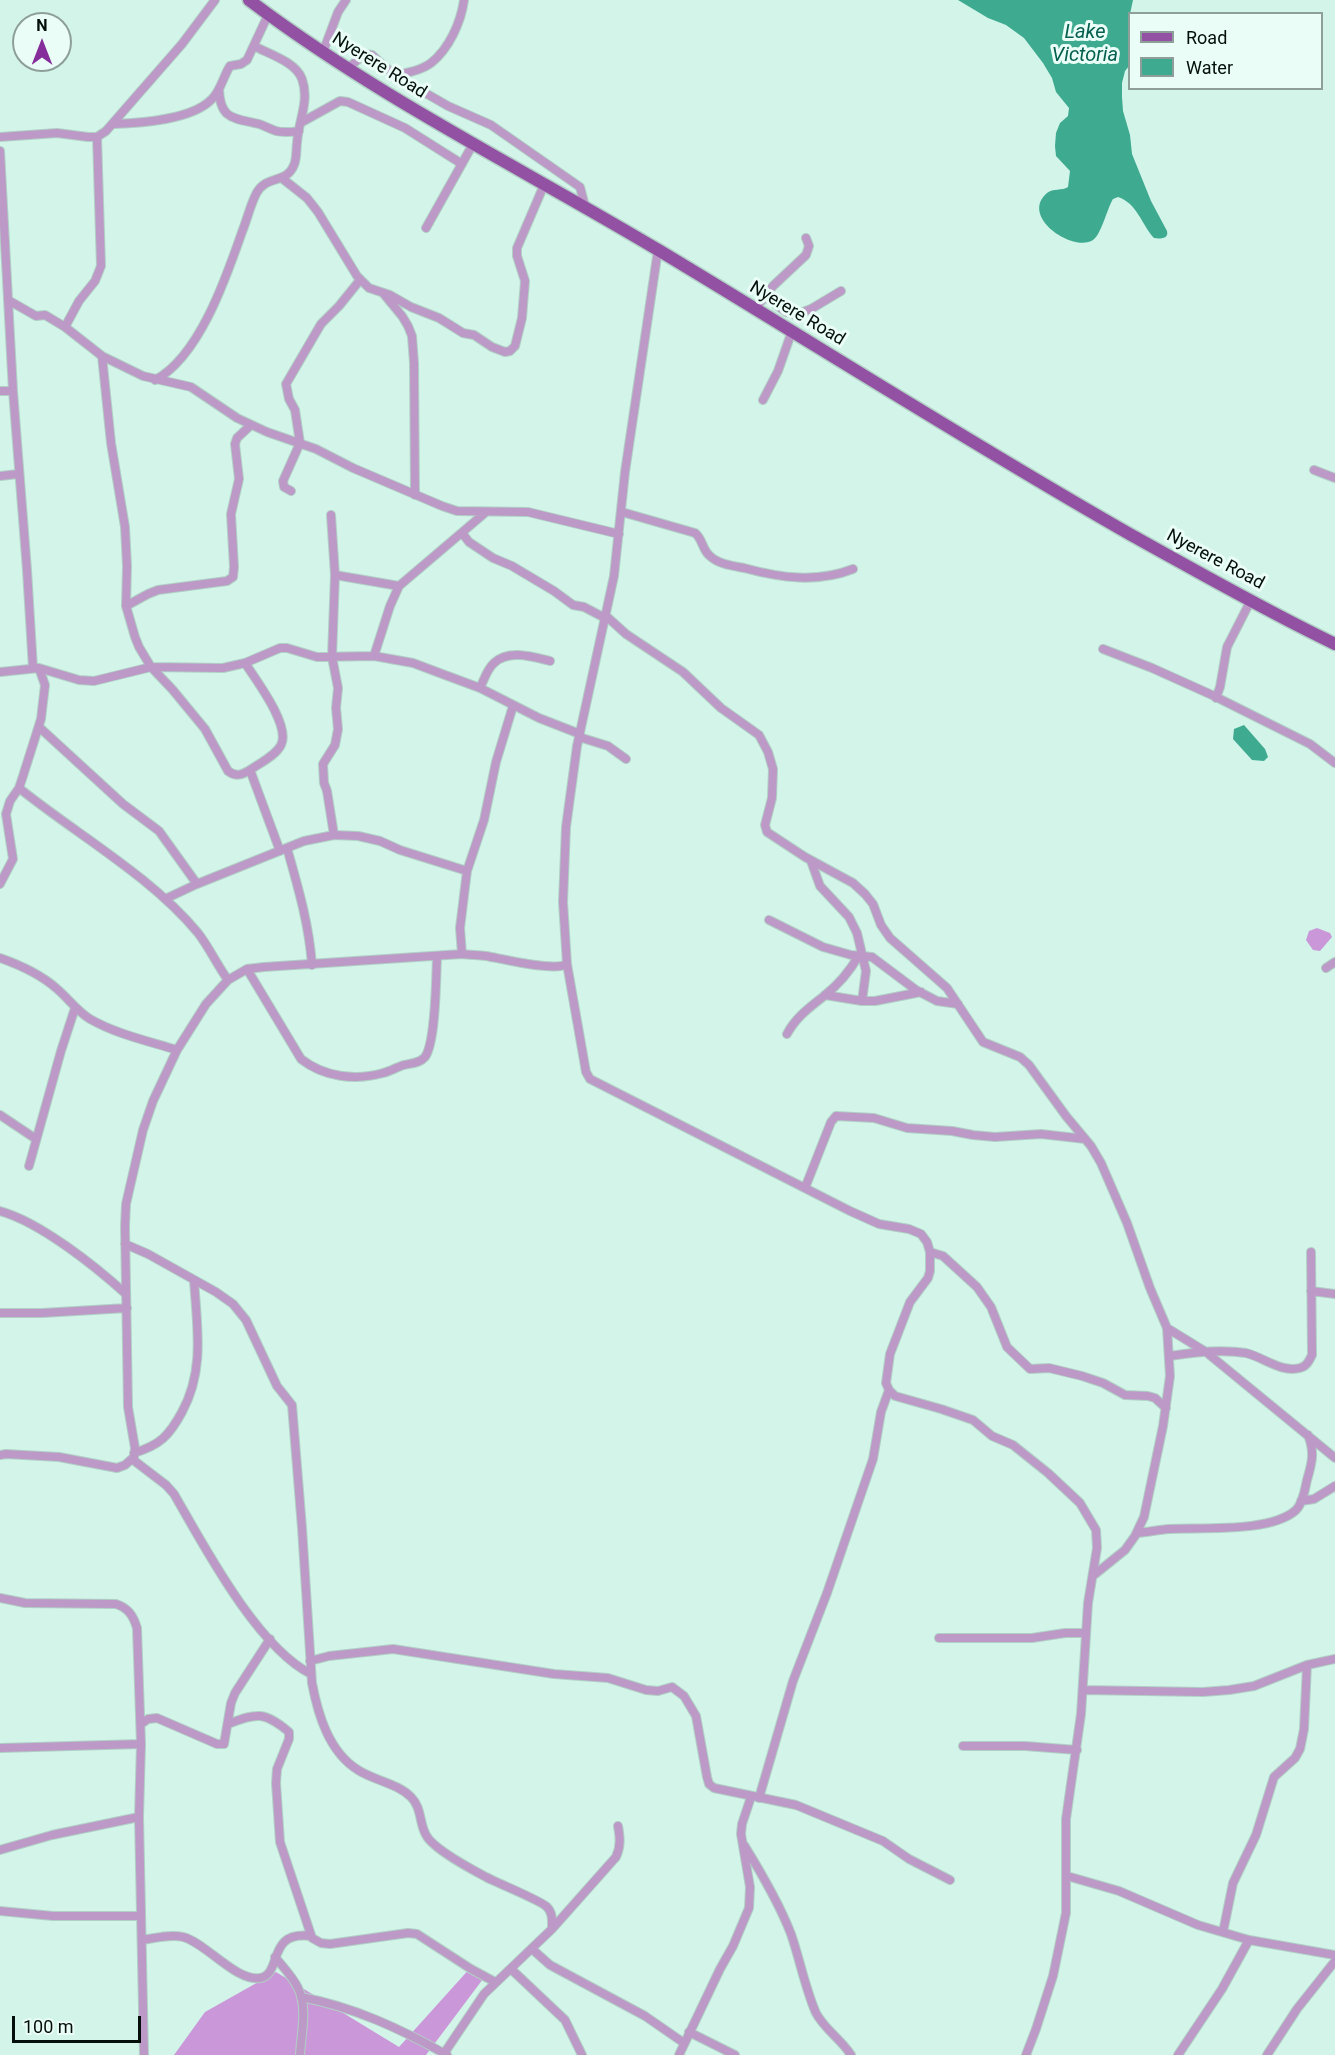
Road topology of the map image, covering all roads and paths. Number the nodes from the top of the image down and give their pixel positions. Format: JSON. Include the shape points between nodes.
{"nodes":[{"id":1,"x":215,"y":0,"type":"edge"},
{"id":2,"x":249,"y":0,"type":"edge"},
{"id":3,"x":346,"y":0,"type":"edge"},
{"id":4,"x":464,"y":0,"type":"edge"},
{"id":5,"x":268,"y":15,"type":"junction"},
{"id":6,"x":254,"y":46,"type":"junction"},
{"id":7,"x":323,"y":52,"type":"junction"},
{"id":8,"x":348,"y":68,"type":"junction"},
{"id":9,"x":394,"y":75,"type":"junction"},
{"id":10,"x":219,"y":89,"type":"junction"},
{"id":11,"x":302,"y":122,"type":"junction"},
{"id":12,"x":114,"y":124,"type":"junction"},
{"id":13,"x":299,"y":131,"type":"junction"},
{"id":14,"x":0,"y":137,"type":"edge"},
{"id":15,"x":97,"y":137,"type":"junction"},
{"id":16,"x":473,"y":144,"type":"junction"},
{"id":17,"x":0,"y":151,"type":"edge"},
{"id":18,"x":462,"y":164,"type":"junction"},
{"id":19,"x":283,"y":179,"type":"junction"},
{"id":20,"x":544,"y":185,"type":"junction"},
{"id":21,"x":586,"y":210,"type":"junction"},
{"id":22,"x":426,"y":228,"type":"dead end"},
{"id":23,"x":806,"y":238,"type":"dead end"},
{"id":24,"x":658,"y":250,"type":"junction"},
{"id":25,"x":360,"y":280,"type":"junction"},
{"id":26,"x":841,"y":291,"type":"dead end"},
{"id":27,"x":382,"y":292,"type":"junction"},
{"id":28,"x":765,"y":297,"type":"junction"},
{"id":29,"x":8,"y":300,"type":"junction"},
{"id":30,"x":755,"y":309,"type":"junction"},
{"id":31,"x":65,"y":327,"type":"junction"},
{"id":32,"x":792,"y":331,"type":"junction"},
{"id":33,"x":102,"y":356,"type":"junction"},
{"id":34,"x":155,"y":380,"type":"junction"},
{"id":35,"x":0,"y":391,"type":"edge"},
{"id":36,"x":13,"y":391,"type":"junction"},
{"id":37,"x":763,"y":400,"type":"dead end"},
{"id":38,"x":251,"y":425,"type":"junction"},
{"id":39,"x":300,"y":443,"type":"junction"},
{"id":40,"x":1314,"y":470,"type":"dead end"},
{"id":41,"x":18,"y":474,"type":"junction"},
{"id":42,"x":0,"y":476,"type":"edge"},
{"id":43,"x":1335,"y":478,"type":"edge"},
{"id":44,"x":291,"y":491,"type":"dead end"},
{"id":45,"x":415,"y":495,"type":"junction"},
{"id":46,"x":486,"y":512,"type":"junction"},
{"id":47,"x":622,"y":512,"type":"junction"},
{"id":48,"x":331,"y":515,"type":"dead end"},
{"id":49,"x":462,"y":533,"type":"junction"},
{"id":50,"x":619,"y":534,"type":"junction"},
{"id":51,"x":853,"y":569,"type":"dead end"},
{"id":52,"x":335,"y":575,"type":"junction"},
{"id":53,"x":399,"y":586,"type":"junction"},
{"id":54,"x":1251,"y":600,"type":"junction"},
{"id":55,"x":126,"y":606,"type":"junction"},
{"id":56,"x":605,"y":617,"type":"junction"},
{"id":57,"x":1334,"y":640,"type":"edge"},
{"id":58,"x":1104,"y":649,"type":"dead end"},
{"id":59,"x":374,"y":656,"type":"junction"},
{"id":60,"x":332,"y":657,"type":"junction"},
{"id":61,"x":550,"y":661,"type":"dead end"},
{"id":62,"x":245,"y":663,"type":"junction"},
{"id":63,"x":36,"y":668,"type":"junction"},
{"id":64,"x":151,"y":668,"type":"junction"},
{"id":65,"x":0,"y":672,"type":"edge"},
{"id":66,"x":480,"y":688,"type":"junction"},
{"id":67,"x":1216,"y":698,"type":"junction"},
{"id":68,"x":513,"y":706,"type":"junction"},
{"id":69,"x":39,"y":727,"type":"junction"},
{"id":70,"x":580,"y":735,"type":"junction"},
{"id":71,"x":626,"y":759,"type":"dead end"},
{"id":72,"x":1335,"y":763,"type":"edge"},
{"id":73,"x":250,"y":770,"type":"junction"},
{"id":74,"x":19,"y":788,"type":"junction"},
{"id":75,"x":334,"y":835,"type":"junction"},
{"id":76,"x":283,"y":850,"type":"junction"},
{"id":77,"x":811,"y":861,"type":"junction"},
{"id":78,"x":467,"y":871,"type":"junction"},
{"id":79,"x":0,"y":884,"type":"edge"},
{"id":80,"x":196,"y":884,"type":"junction"},
{"id":81,"x":165,"y":899,"type":"junction"},
{"id":82,"x":769,"y":920,"type":"dead end"},
{"id":83,"x":462,"y":954,"type":"junction"},
{"id":84,"x":861,"y":955,"type":"junction"},
{"id":85,"x":0,"y":957,"type":"edge"},
{"id":86,"x":437,"y":957,"type":"junction"},
{"id":87,"x":1335,"y":962,"type":"edge"},
{"id":88,"x":567,"y":964,"type":"junction"},
{"id":89,"x":312,"y":965,"type":"junction"},
{"id":90,"x":1326,"y":968,"type":"dead end"},
{"id":91,"x":247,"y":969,"type":"junction"},
{"id":92,"x":228,"y":980,"type":"junction"},
{"id":93,"x":921,"y":992,"type":"junction"},
{"id":94,"x":825,"y":995,"type":"junction"},
{"id":95,"x":862,"y":1002,"type":"junction"},
{"id":96,"x":958,"y":1004,"type":"junction"},
{"id":97,"x":75,"y":1008,"type":"junction"},
{"id":98,"x":787,"y":1034,"type":"dead end"},
{"id":99,"x":177,"y":1050,"type":"junction"},
{"id":100,"x":0,"y":1115,"type":"edge"},
{"id":101,"x":36,"y":1139,"type":"junction"},
{"id":102,"x":1085,"y":1139,"type":"junction"},
{"id":103,"x":29,"y":1166,"type":"dead end"},
{"id":104,"x":805,"y":1188,"type":"junction"},
{"id":105,"x":0,"y":1211,"type":"edge"},
{"id":106,"x":126,"y":1244,"type":"junction"},
{"id":107,"x":930,"y":1252,"type":"junction"},
{"id":108,"x":1311,"y":1252,"type":"dead end"},
{"id":109,"x":194,"y":1280,"type":"junction"},
{"id":110,"x":1311,"y":1291,"type":"junction"},
{"id":111,"x":126,"y":1294,"type":"junction"},
{"id":112,"x":1335,"y":1294,"type":"edge"},
{"id":113,"x":127,"y":1308,"type":"junction"},
{"id":114,"x":0,"y":1313,"type":"edge"},
{"id":115,"x":1167,"y":1328,"type":"junction"},
{"id":116,"x":1206,"y":1352,"type":"junction"},
{"id":117,"x":1170,"y":1356,"type":"junction"},
{"id":118,"x":889,"y":1390,"type":"junction"},
{"id":119,"x":1166,"y":1408,"type":"junction"},
{"id":120,"x":1308,"y":1436,"type":"junction"},
{"id":121,"x":0,"y":1455,"type":"edge"},
{"id":122,"x":133,"y":1456,"type":"junction"},
{"id":123,"x":1335,"y":1458,"type":"edge"},
{"id":124,"x":1335,"y":1486,"type":"edge"},
{"id":125,"x":1301,"y":1501,"type":"junction"},
{"id":126,"x":1137,"y":1533,"type":"junction"},
{"id":127,"x":1094,"y":1575,"type":"junction"},
{"id":128,"x":0,"y":1598,"type":"edge"},
{"id":129,"x":1085,"y":1633,"type":"junction"},
{"id":130,"x":939,"y":1638,"type":"dead end"},
{"id":131,"x":270,"y":1639,"type":"junction"},
{"id":132,"x":1335,"y":1659,"type":"edge"},
{"id":133,"x":310,"y":1661,"type":"junction"},
{"id":134,"x":1307,"y":1665,"type":"junction"},
{"id":135,"x":311,"y":1674,"type":"junction"},
{"id":136,"x":1083,"y":1690,"type":"junction"},
{"id":137,"x":141,"y":1724,"type":"junction"},
{"id":138,"x":228,"y":1724,"type":"junction"},
{"id":139,"x":141,"y":1744,"type":"junction"},
{"id":140,"x":963,"y":1746,"type":"dead end"},
{"id":141,"x":0,"y":1748,"type":"edge"},
{"id":142,"x":1077,"y":1750,"type":"junction"},
{"id":143,"x":755,"y":1797,"type":"junction"},
{"id":144,"x":139,"y":1817,"type":"junction"},
{"id":145,"x":618,"y":1826,"type":"dead end"},
{"id":146,"x":742,"y":1843,"type":"junction"},
{"id":147,"x":0,"y":1850,"type":"edge"},
{"id":148,"x":1067,"y":1876,"type":"junction"},
{"id":149,"x":950,"y":1880,"type":"dead end"},
{"id":150,"x":0,"y":1911,"type":"edge"},
{"id":151,"x":141,"y":1916,"type":"junction"},
{"id":152,"x":552,"y":1929,"type":"junction"},
{"id":153,"x":1223,"y":1932,"type":"junction"},
{"id":154,"x":311,"y":1936,"type":"junction"},
{"id":155,"x":142,"y":1940,"type":"junction"},
{"id":156,"x":1249,"y":1940,"type":"junction"},
{"id":157,"x":532,"y":1948,"type":"junction"},
{"id":158,"x":1335,"y":1955,"type":"edge"},
{"id":159,"x":276,"y":1957,"type":"junction"},
{"id":160,"x":1335,"y":1961,"type":"edge"},
{"id":161,"x":511,"y":1969,"type":"junction"},
{"id":162,"x":495,"y":1982,"type":"junction"},
{"id":163,"x":302,"y":1997,"type":"junction"},
{"id":164,"x":689,"y":2032,"type":"junction"},
{"id":165,"x":684,"y":2043,"type":"junction"},
{"id":166,"x":445,"y":2054,"type":"edge"},
{"id":167,"x":144,"y":2055,"type":"edge"},
{"id":168,"x":300,"y":2055,"type":"edge"},
{"id":169,"x":582,"y":2055,"type":"edge"},
{"id":170,"x":679,"y":2055,"type":"edge"},
{"id":171,"x":735,"y":2055,"type":"edge"},
{"id":172,"x":850,"y":2055,"type":"edge"},
{"id":173,"x":1026,"y":2055,"type":"edge"},
{"id":174,"x":1178,"y":2055,"type":"edge"},
{"id":175,"x":1267,"y":2055,"type":"edge"}],
"edges":[{"from":1,"to":12,"type":"street"},
{"from":2,"to":5,"type":"main road","name":"Nyerere Road"},
{"from":3,"to":7,"type":"street"},
{"from":4,"to":9,"type":"street","via":[[460,18],[439,55],[430,64]]},
{"from":5,"to":6,"type":"street"},
{"from":5,"to":7,"type":"main road","name":"Nyerere Road"},
{"from":6,"to":10,"type":"street","via":[[244,63],[230,66]]},
{"from":6,"to":11,"type":"street","via":[[298,71],[303,81]]},
{"from":7,"to":8,"type":"main road","name":"Nyerere Road"},
{"from":8,"to":9,"type":"street","via":[[368,54]]},
{"from":8,"to":16,"type":"main road","name":"Nyerere Road"},
{"from":9,"to":21,"type":"street","via":[[500,131],[580,187]]},
{"from":10,"to":12,"type":"street","via":[[212,99],[190,112]]},
{"from":10,"to":13,"type":"street","via":[[221,105],[234,119],[277,132]]},
{"from":11,"to":13,"type":"street"},
{"from":11,"to":18,"type":"street","via":[[340,101],[348,102],[405,128]]},
{"from":12,"to":15,"type":"street"},
{"from":13,"to":19,"type":"street","via":[[294,167]]},
{"from":14,"to":15,"type":"street","via":[[38,133]]},
{"from":15,"to":31,"type":"street","via":[[101,266]]},
{"from":16,"to":18,"type":"street"},
{"from":16,"to":20,"type":"main road","name":"Nyerere Road"},
{"from":17,"to":29,"type":"street"},
{"from":18,"to":22,"type":"street"},
{"from":19,"to":25,"type":"street","via":[[308,198]]},
{"from":19,"to":34,"type":"street","via":[[267,181],[257,192],[226,278],[202,327],[184,356]]},
{"from":20,"to":21,"type":"main road","name":"Nyerere Road"},
{"from":20,"to":27,"type":"street","via":[[517,248],[525,281],[524,298],[517,339],[510,351],[500,351]]},
{"from":21,"to":24,"type":"main road","name":"Nyerere Road"},
{"from":23,"to":28,"type":"street","via":[[807,255]]},
{"from":24,"to":30,"type":"main road","name":"Nyerere Road"},
{"from":24,"to":47,"type":"street"},
{"from":25,"to":27,"type":"street"},
{"from":25,"to":39,"type":"street","via":[[321,324],[286,384]]},
{"from":26,"to":28,"type":"street","via":[[795,315]]},
{"from":27,"to":45,"type":"street","via":[[402,316],[412,336]]},
{"from":28,"to":30,"type":"street"},
{"from":29,"to":31,"type":"street"},
{"from":29,"to":36,"type":"street"},
{"from":30,"to":32,"type":"main road","name":"Nyerere Road"},
{"from":31,"to":33,"type":"street"},
{"from":32,"to":37,"type":"street"},
{"from":32,"to":54,"type":"main road","name":"Nyerere Road","via":[[1028,476]]},
{"from":33,"to":34,"type":"street"},
{"from":33,"to":55,"type":"street","via":[[125,527]]},
{"from":34,"to":38,"type":"street","via":[[191,387]]},
{"from":35,"to":36,"type":"street"},
{"from":36,"to":41,"type":"street"},
{"from":38,"to":39,"type":"street"},
{"from":38,"to":55,"type":"street","via":[[235,444],[239,479],[231,514],[233,576],[226,581],[158,590]]},
{"from":39,"to":44,"type":"street","via":[[283,481]]},
{"from":39,"to":45,"type":"street"},
{"from":40,"to":43,"type":"street"},
{"from":41,"to":42,"type":"street"},
{"from":41,"to":63,"type":"street"},
{"from":45,"to":46,"type":"street","via":[[457,510]]},
{"from":46,"to":49,"type":"street"},
{"from":46,"to":50,"type":"street","via":[[540,514]]},
{"from":47,"to":50,"type":"street"},
{"from":47,"to":51,"type":"street","via":[[695,533],[710,557],[763,574],[824,578]]},
{"from":48,"to":52,"type":"street"},
{"from":49,"to":53,"type":"street"},
{"from":49,"to":56,"type":"street","via":[[493,558],[573,605]]},
{"from":50,"to":56,"type":"street"},
{"from":52,"to":53,"type":"street"},
{"from":52,"to":60,"type":"street"},
{"from":53,"to":59,"type":"street"},
{"from":54,"to":57,"type":"main road","name":"Nyerere Road"},
{"from":54,"to":67,"type":"street","via":[[1227,647]]},
{"from":55,"to":64,"type":"street","via":[[139,647]]},
{"from":56,"to":70,"type":"street"},
{"from":56,"to":77,"type":"street","via":[[689,676],[721,708],[759,735],[773,769],[767,832]]},
{"from":58,"to":67,"type":"street"},
{"from":59,"to":60,"type":"street"},
{"from":59,"to":66,"type":"street","via":[[412,663]]},
{"from":60,"to":62,"type":"street","via":[[280,648]]},
{"from":60,"to":75,"type":"street","via":[[338,688],[338,729],[335,745],[323,764]]},
{"from":61,"to":66,"type":"street","via":[[524,655],[500,659],[489,669]]},
{"from":62,"to":64,"type":"street","via":[[205,669]]},
{"from":62,"to":73,"type":"street","via":[[281,722],[284,738],[276,752]]},
{"from":63,"to":64,"type":"street","via":[[87,681]]},
{"from":63,"to":65,"type":"street"},
{"from":63,"to":69,"type":"street","via":[[45,685]]},
{"from":64,"to":73,"type":"street","via":[[205,729],[228,771],[238,776]]},
{"from":66,"to":68,"type":"street"},
{"from":67,"to":72,"type":"street","via":[[1310,744]]},
{"from":68,"to":70,"type":"street"},
{"from":68,"to":78,"type":"street"},
{"from":69,"to":74,"type":"street"},
{"from":69,"to":80,"type":"street","via":[[123,804],[159,831]]},
{"from":70,"to":71,"type":"street","via":[[608,746]]},
{"from":70,"to":88,"type":"street","via":[[563,874]]},
{"from":73,"to":76,"type":"street"},
{"from":74,"to":79,"type":"street","via":[[6,814],[13,859]]},
{"from":74,"to":81,"type":"street"},
{"from":75,"to":76,"type":"street"},
{"from":75,"to":78,"type":"street","via":[[380,841]]},
{"from":76,"to":80,"type":"street"},
{"from":76,"to":89,"type":"street","via":[[304,909]]},
{"from":77,"to":84,"type":"street","via":[[824,891],[854,926]]},
{"from":77,"to":96,"type":"street","via":[[866,894],[890,938],[947,988]]},
{"from":78,"to":83,"type":"street","via":[[460,928]]},
{"from":80,"to":81,"type":"street"},
{"from":81,"to":92,"type":"street","via":[[197,932]]},
{"from":82,"to":84,"type":"street","via":[[823,946]]},
{"from":83,"to":86,"type":"street"},
{"from":83,"to":88,"type":"street","via":[[541,965]]},
{"from":84,"to":93,"type":"street","via":[[877,960]]},
{"from":84,"to":94,"type":"street"},
{"from":84,"to":95,"type":"street","via":[[866,970]]},
{"from":85,"to":97,"type":"street","via":[[50,983]]},
{"from":86,"to":89,"type":"street"},
{"from":86,"to":91,"type":"street","via":[[431,1037],[425,1057],[386,1073],[359,1077],[322,1072],[301,1059]]},
{"from":87,"to":90,"type":"street"},
{"from":88,"to":104,"type":"street","via":[[590,1079]]},
{"from":89,"to":91,"type":"street"},
{"from":91,"to":92,"type":"street"},
{"from":92,"to":99,"type":"street","via":[[206,1005]]},
{"from":93,"to":95,"type":"street"},
{"from":93,"to":96,"type":"street","via":[[937,1001]]},
{"from":94,"to":95,"type":"street"},
{"from":94,"to":98,"type":"street","via":[[802,1013]]},
{"from":96,"to":102,"type":"street","via":[[983,1042],[1020,1057],[1029,1065]]},
{"from":97,"to":99,"type":"street","via":[[112,1029]]},
{"from":97,"to":101,"type":"street"},
{"from":99,"to":106,"type":"street","via":[[143,1130],[126,1204]]},
{"from":100,"to":101,"type":"street"},
{"from":101,"to":103,"type":"street"},
{"from":102,"to":104,"type":"street","via":[[1041,1134],[973,1135],[907,1128],[873,1118],[836,1116]]},
{"from":102,"to":115,"type":"street","via":[[1101,1163]]},
{"from":104,"to":107,"type":"street","via":[[879,1224],[921,1234]]},
{"from":105,"to":111,"type":"street","via":[[39,1229]]},
{"from":106,"to":109,"type":"street"},
{"from":106,"to":111,"type":"street"},
{"from":107,"to":118,"type":"street","via":[[928,1278],[910,1302],[890,1354],[886,1383]]},
{"from":107,"to":119,"type":"street","via":[[949,1261],[977,1287],[991,1307],[1007,1347],[1030,1369],[1049,1368],[1082,1376],[1125,1395],[1155,1398]]},
{"from":108,"to":110,"type":"street"},
{"from":109,"to":122,"type":"street","via":[[198,1361],[190,1397],[167,1436]]},
{"from":109,"to":133,"type":"street","via":[[233,1304],[246,1320],[277,1386],[293,1409]]},
{"from":110,"to":112,"type":"street"},
{"from":110,"to":116,"type":"street","via":[[1312,1355],[1308,1364],[1288,1369],[1246,1353]]},
{"from":111,"to":113,"type":"street"},
{"from":113,"to":114,"type":"street"},
{"from":113,"to":122,"type":"street","via":[[128,1407]]},
{"from":115,"to":116,"type":"street"},
{"from":115,"to":117,"type":"street"},
{"from":116,"to":117,"type":"street"},
{"from":116,"to":120,"type":"street"},
{"from":117,"to":119,"type":"street"},
{"from":118,"to":127,"type":"street","via":[[895,1396],[973,1420],[992,1436],[1024,1452],[1068,1490],[1085,1508],[1096,1530]]},
{"from":118,"to":143,"type":"street","via":[[873,1459]]},
{"from":119,"to":126,"type":"street","via":[[1144,1517]]},
{"from":120,"to":123,"type":"street"},
{"from":120,"to":125,"type":"street","via":[[1313,1456]]},
{"from":121,"to":122,"type":"street","via":[[60,1457],[117,1468]]},
{"from":122,"to":131,"type":"street","via":[[174,1494],[210,1557]]},
{"from":124,"to":125,"type":"street","via":[[1314,1499]]},
{"from":125,"to":126,"type":"street","via":[[1286,1516],[1267,1522]]},
{"from":126,"to":127,"type":"street","via":[[1125,1550]]},
{"from":127,"to":129,"type":"street"},
{"from":128,"to":137,"type":"street","via":[[25,1603],[105,1603],[124,1607],[131,1613],[139,1638]]},
{"from":129,"to":130,"type":"street","via":[[1032,1638]]},
{"from":129,"to":136,"type":"street"},
{"from":131,"to":135,"type":"street","via":[[298,1668]]},
{"from":131,"to":138,"type":"street","via":[[231,1702]]},
{"from":132,"to":134,"type":"street"},
{"from":133,"to":135,"type":"street"},
{"from":133,"to":143,"type":"street","via":[[393,1649],[554,1674],[608,1678],[646,1690],[672,1687],[684,1696],[696,1716],[709,1784]]},
{"from":134,"to":136,"type":"street","via":[[1254,1686],[1229,1690]]},
{"from":134,"to":153,"type":"street","via":[[1305,1729],[1300,1749],[1274,1777],[1256,1835],[1233,1883]]},
{"from":135,"to":152,"type":"street","via":[[316,1705],[338,1751],[358,1770],[413,1799],[426,1836],[436,1846],[486,1877],[546,1905]]},
{"from":136,"to":142,"type":"street"},
{"from":137,"to":138,"type":"street","via":[[157,1718],[221,1745]]},
{"from":137,"to":139,"type":"street"},
{"from":138,"to":154,"type":"street","via":[[259,1714],[290,1735],[277,1769],[280,1842]]},
{"from":139,"to":141,"type":"street"},
{"from":139,"to":144,"type":"street"},
{"from":140,"to":142,"type":"street"},
{"from":142,"to":148,"type":"street","via":[[1066,1819]]},
{"from":143,"to":146,"type":"street","via":[[742,1824]]},
{"from":143,"to":149,"type":"street","via":[[796,1805],[883,1841]]},
{"from":144,"to":147,"type":"street"},
{"from":144,"to":151,"type":"street"},
{"from":145,"to":152,"type":"street","via":[[616,1857]]},
{"from":146,"to":164,"type":"street","via":[[750,1887],[749,1908]]},
{"from":146,"to":172,"type":"street","via":[[780,1908],[816,2012]]},
{"from":148,"to":153,"type":"street","via":[[1119,1891]]},
{"from":148,"to":173,"type":"street","via":[[1066,1913],[1055,1967]]},
{"from":150,"to":151,"type":"street","via":[[53,1916]]},
{"from":151,"to":155,"type":"street"},
{"from":152,"to":157,"type":"street"},
{"from":153,"to":156,"type":"street"},
{"from":154,"to":159,"type":"street","via":[[289,1937]]},
{"from":154,"to":162,"type":"street","via":[[330,1944],[417,1934]]},
{"from":155,"to":159,"type":"street","via":[[184,1937],[232,1969],[255,1978],[264,1977]]},
{"from":155,"to":167,"type":"street"},
{"from":156,"to":158,"type":"street"},
{"from":156,"to":174,"type":"street"},
{"from":157,"to":161,"type":"street"},
{"from":157,"to":165,"type":"street","via":[[550,1965],[645,2016]]},
{"from":159,"to":163,"type":"street"},
{"from":160,"to":175,"type":"street"},
{"from":161,"to":162,"type":"street"},
{"from":161,"to":169,"type":"street","via":[[565,2020]]},
{"from":162,"to":166,"type":"street"},
{"from":163,"to":166,"type":"street","via":[[371,2017]]},
{"from":163,"to":168,"type":"street"},
{"from":164,"to":165,"type":"street"},
{"from":164,"to":171,"type":"street"},
{"from":165,"to":170,"type":"street"}]}
